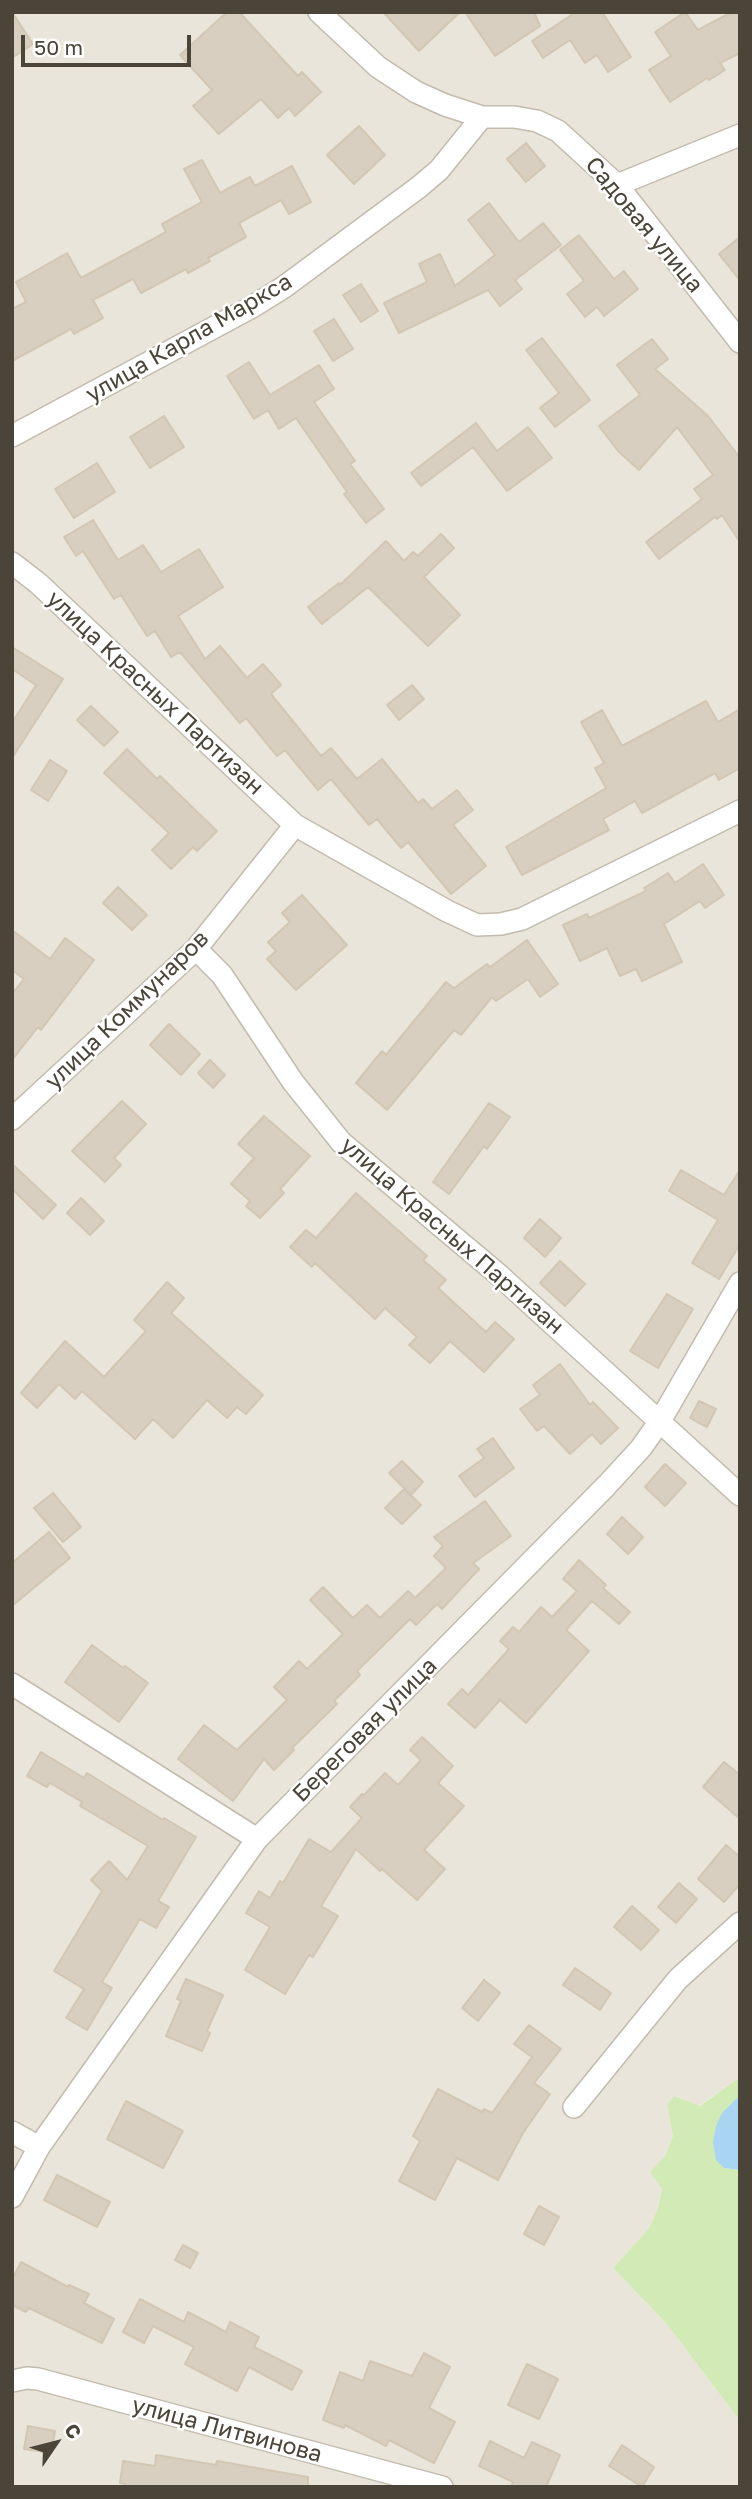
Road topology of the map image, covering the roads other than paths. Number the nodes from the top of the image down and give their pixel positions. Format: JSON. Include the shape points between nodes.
{"nodes":[{"id":1,"x":319,"y":12,"type":"edge"},
{"id":2,"x":482,"y":117,"type":"junction"},
{"id":3,"x":740,"y":135,"type":"edge"},
{"id":4,"x":617,"y":185,"type":"junction"},
{"id":5,"x":740,"y":342,"type":"edge"},
{"id":6,"x":12,"y":436,"type":"edge"},
{"id":7,"x":12,"y":563,"type":"edge"},
{"id":8,"x":740,"y":811,"type":"edge"},
{"id":9,"x":295,"y":825,"type":"junction"},
{"id":10,"x":196,"y":949,"type":"junction"},
{"id":11,"x":16,"y":1108,"type":"edge"},
{"id":12,"x":740,"y":1283,"type":"edge"},
{"id":13,"x":660,"y":1421,"type":"junction"},
{"id":14,"x":740,"y":1495,"type":"edge"},
{"id":15,"x":12,"y":1684,"type":"edge"},
{"id":16,"x":257,"y":1839,"type":"junction"},
{"id":17,"x":740,"y":1923,"type":"edge"},
{"id":18,"x":574,"y":2107,"type":"dead end"},
{"id":19,"x":12,"y":2132,"type":"edge"},
{"id":20,"x":39,"y":2147,"type":"junction"},
{"id":21,"x":12,"y":2197,"type":"edge"},
{"id":22,"x":12,"y":2381,"type":"edge"},
{"id":23,"x":442,"y":2487,"type":"edge"}],
"edges":[{"from":1,"to":2,"type":"street","name":"Садовая улица","via":[[397,81]]},
{"from":2,"to":4,"type":"street","name":"Садовая улица","via":[[537,121],[558,131]]},
{"from":2,"to":6,"type":"street","name":"улица Карла Маркса","via":[[439,170],[284,287]]},
{"from":3,"to":4,"type":"street"},
{"from":4,"to":5,"type":"street","name":"Садовая улица"},
{"from":7,"to":9,"type":"street","name":"улица Красных Партизан"},
{"from":8,"to":9,"type":"street","via":[[522,919],[477,925]]},
{"from":9,"to":10,"type":"street","name":"улица Коммунаров"},
{"from":10,"to":11,"type":"street","name":"улица Коммунаров"},
{"from":10,"to":13,"type":"street","name":"улица Красных Партизан","via":[[222,975],[293,1082],[341,1142],[499,1275]]},
{"from":12,"to":13,"type":"street","name":"Береговая улица"},
{"from":13,"to":14,"type":"street","name":"улица Красных Партизан"},
{"from":13,"to":16,"type":"street","name":"Береговая улица","via":[[614,1478]]},
{"from":15,"to":16,"type":"street"},
{"from":16,"to":20,"type":"street","name":"Береговая улица"},
{"from":17,"to":18,"type":"street","via":[[678,1979]]},
{"from":19,"to":20,"type":"street"},
{"from":20,"to":21,"type":"street","name":"Береговая улица"},
{"from":22,"to":23,"type":"street","name":"улица Литвинова","via":[[38,2379]]}]}
